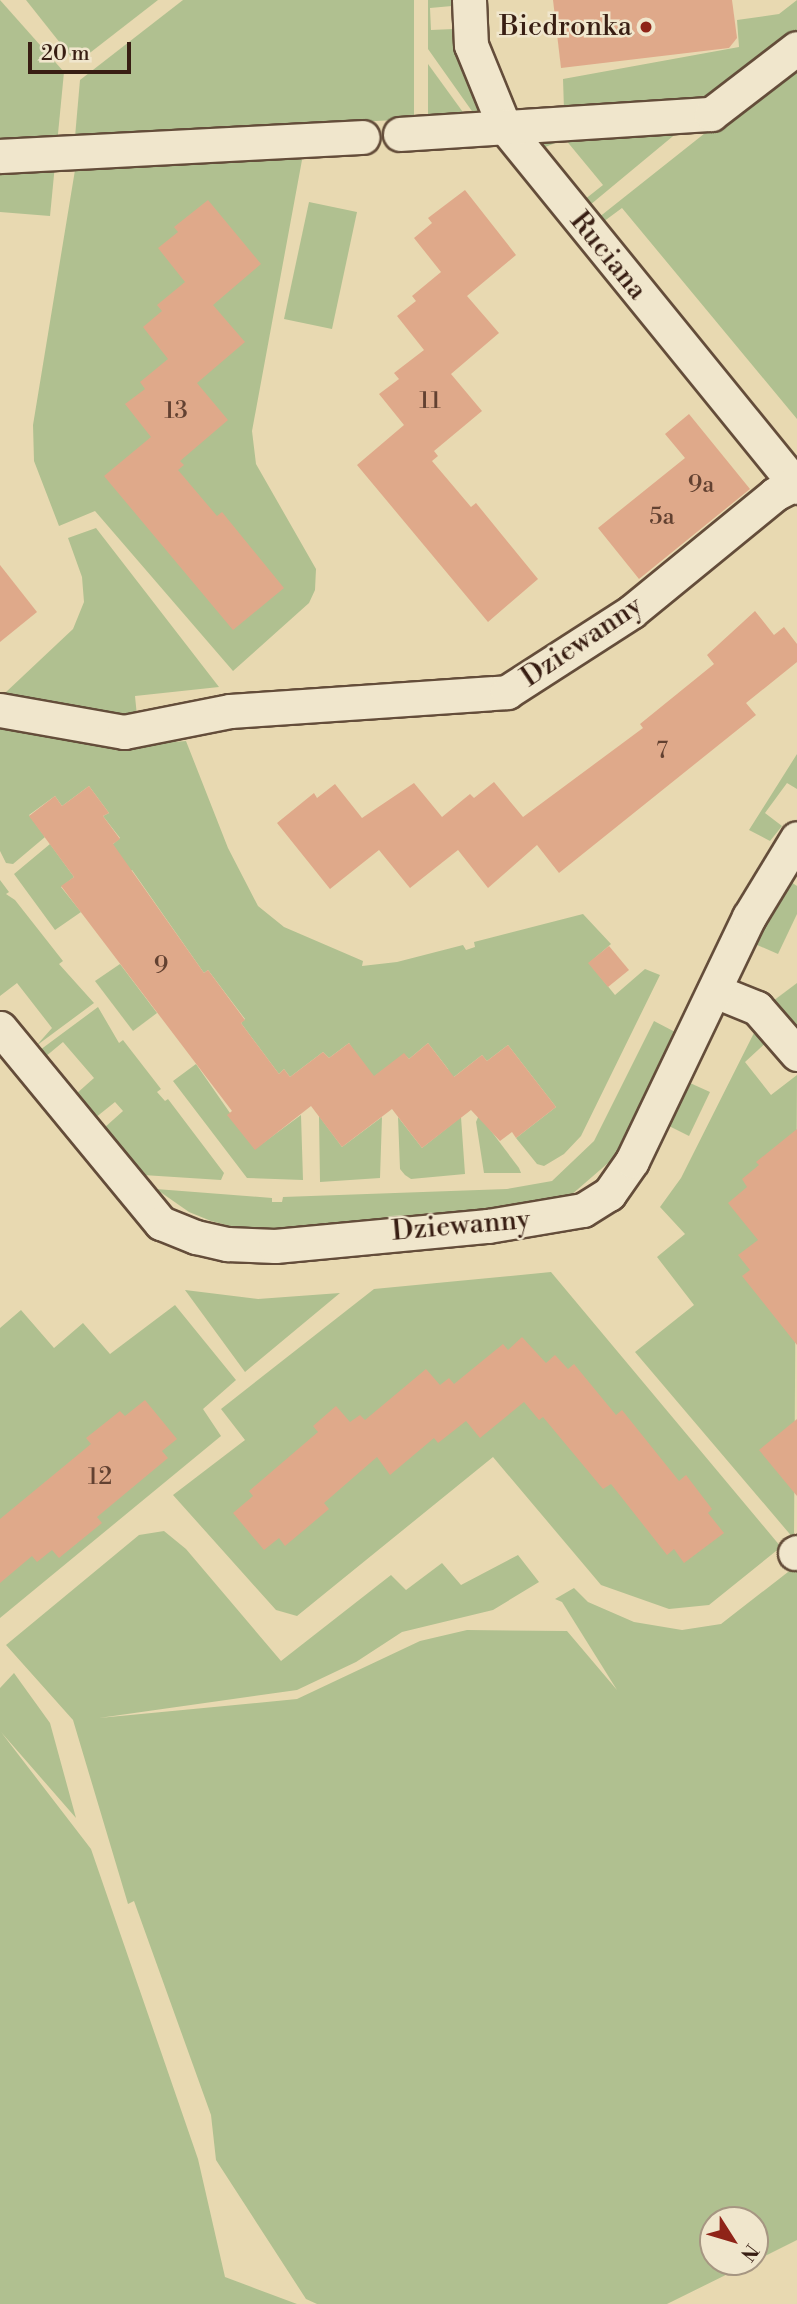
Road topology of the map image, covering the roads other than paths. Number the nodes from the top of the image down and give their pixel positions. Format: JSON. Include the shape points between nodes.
{"nodes":[{"id":1,"x":469,"y":0,"type":"edge"},
{"id":2,"x":797,"y":48,"type":"edge"},
{"id":3,"x":504,"y":126,"type":"junction"},
{"id":4,"x":400,"y":134,"type":"dead end"},
{"id":5,"x":363,"y":136,"type":"dead end"},
{"id":6,"x":0,"y":156,"type":"edge"},
{"id":7,"x":796,"y":485,"type":"edge"},
{"id":8,"x":0,"y":710,"type":"edge"},
{"id":9,"x":797,"y":838,"type":"edge"},
{"id":10,"x":715,"y":991,"type":"junction"},
{"id":11,"x":0,"y":1028,"type":"edge"},
{"id":12,"x":797,"y":1054,"type":"edge"}],
"edges":[{"from":1,"to":3,"type":"street","name":"Ruciana","via":[[471,46]]},
{"from":2,"to":3,"type":"street","via":[[710,114]]},
{"from":3,"to":4,"type":"street"},
{"from":3,"to":7,"type":"street","name":"Ruciana"},
{"from":5,"to":6,"type":"street"},
{"from":7,"to":8,"type":"street","name":"Dziewanny","via":[[775,494],[631,612],[507,692],[230,711],[124,732]]},
{"from":9,"to":10,"type":"street","name":"Dziewanny","via":[[760,895]]},
{"from":10,"to":11,"type":"street","name":"Dziewanny","via":[[632,1161],[610,1194],[583,1210],[488,1226],[275,1246],[227,1244],[161,1223]]},
{"from":10,"to":12,"type":"street","via":[[757,1008]]}]}
